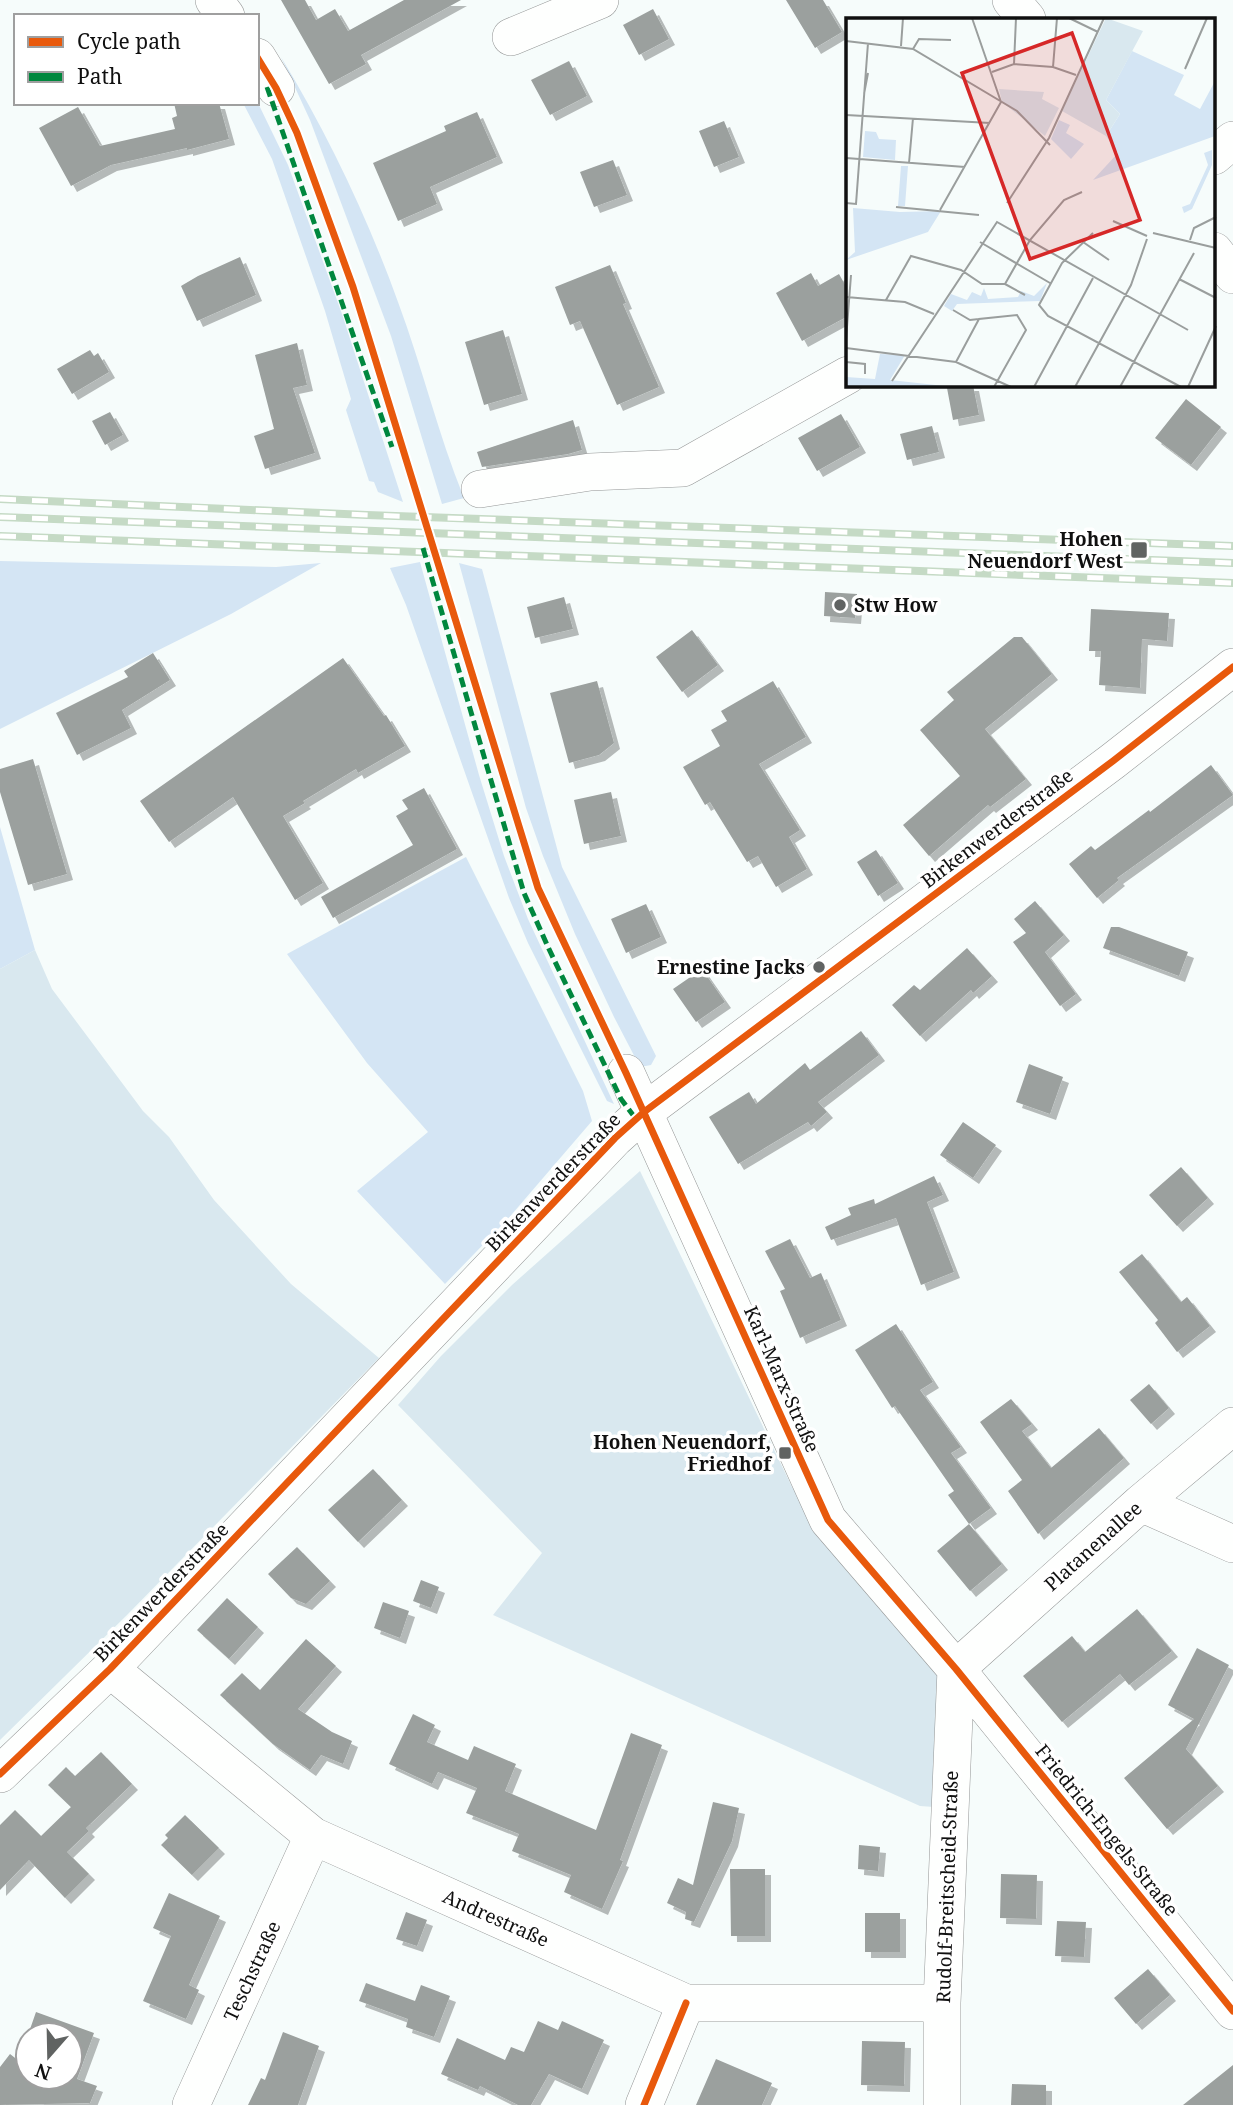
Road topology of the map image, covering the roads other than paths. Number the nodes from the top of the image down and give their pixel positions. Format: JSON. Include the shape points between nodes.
{"nodes":[{"id":1,"x":600,"y":0,"type":"edge"},
{"id":2,"x":1011,"y":0,"type":"edge"},
{"id":3,"x":1026,"y":18,"type":"edge"},
{"id":4,"x":511,"y":37,"type":"dead end"},
{"id":5,"x":1233,"y":140,"type":"edge"},
{"id":6,"x":1216,"y":154,"type":"edge"},
{"id":7,"x":1216,"y":254,"type":"edge"},
{"id":8,"x":1233,"y":275,"type":"edge"},
{"id":9,"x":846,"y":376,"type":"edge"},
{"id":10,"x":480,"y":489,"type":"dead end"},
{"id":11,"x":1233,"y":667,"type":"edge"},
{"id":12,"x":626,"y":1073,"type":"dead end"},
{"id":13,"x":644,"y":1112,"type":"junction"},
{"id":14,"x":1233,"y":1426,"type":"edge"},
{"id":15,"x":1141,"y":1503,"type":"junction"},
{"id":16,"x":1233,"y":1544,"type":"edge"},
{"id":17,"x":110,"y":1669,"type":"junction"},
{"id":18,"x":956,"y":1669,"type":"junction"},
{"id":19,"x":0,"y":1774,"type":"edge"},
{"id":20,"x":313,"y":1836,"type":"junction"},
{"id":21,"x":686,"y":2003,"type":"junction"},
{"id":22,"x":942,"y":2003,"type":"junction"},
{"id":23,"x":1233,"y":2011,"type":"edge"},
{"id":24,"x":191,"y":2105,"type":"edge"},
{"id":25,"x":643,"y":2105,"type":"edge"},
{"id":26,"x":942,"y":2105,"type":"edge"}],
"edges":[{"from":1,"to":4,"type":"street"},
{"from":2,"to":3,"type":"street"},
{"from":5,"to":6,"type":"street"},
{"from":7,"to":8,"type":"street"},
{"from":9,"to":10,"type":"street","via":[[683,468],[590,472]]},
{"from":11,"to":13,"type":"street","name":"Birkenwerderstraße"},
{"from":12,"to":13,"type":"street","name":"Karl-Marx-Straße"},
{"from":13,"to":17,"type":"street","name":"Birkenwerderstraße"},
{"from":13,"to":18,"type":"street","name":"Karl-Marx-Straße","via":[[828,1520]]},
{"from":14,"to":15,"type":"street","name":"Platanenallee"},
{"from":15,"to":16,"type":"street"},
{"from":15,"to":18,"type":"street","name":"Platanenallee"},
{"from":17,"to":19,"type":"street","name":"Birkenwerderstraße"},
{"from":17,"to":20,"type":"street","name":"Andrestraße"},
{"from":18,"to":22,"type":"street","name":"Rudolf-Breitscheid-Straße"},
{"from":18,"to":23,"type":"street","name":"Friedrich-Engels-Straße"},
{"from":20,"to":21,"type":"street","name":"Andrestraße"},
{"from":20,"to":24,"type":"street","name":"Teschstraße"},
{"from":21,"to":22,"type":"street","name":"Andrestraße"},
{"from":21,"to":25,"type":"street"},
{"from":22,"to":26,"type":"street","name":"Rudolf-Breitscheid-Straße"}]}
